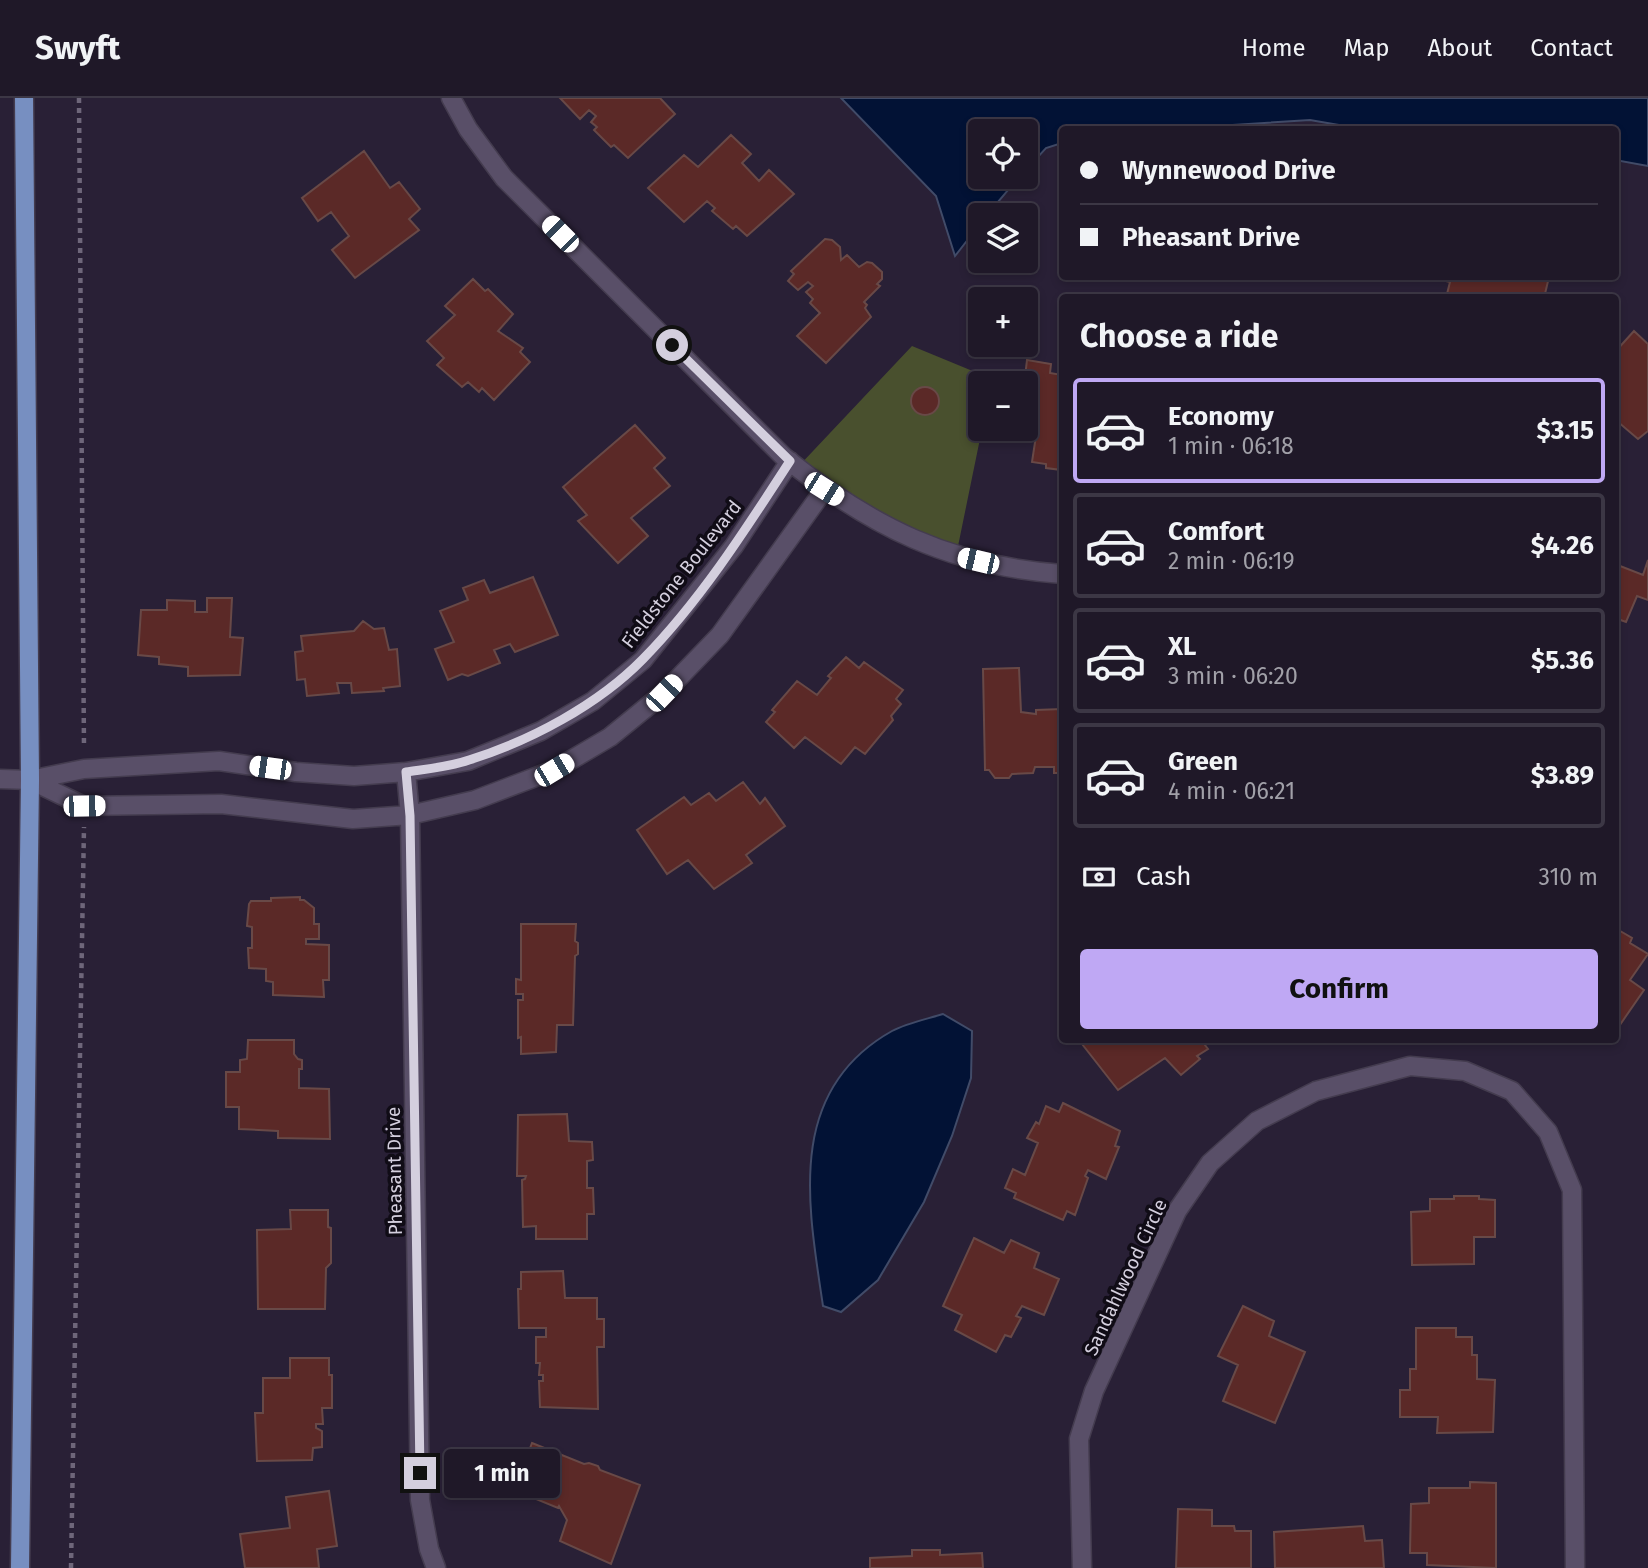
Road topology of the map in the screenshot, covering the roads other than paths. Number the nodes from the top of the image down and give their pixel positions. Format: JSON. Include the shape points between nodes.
{"nodes":[{"id":1,"x":24,"y":98,"type":"edge"},
{"id":2,"x":451,"y":98,"type":"edge"},
{"id":3,"x":790,"y":461,"type":"junction"},
{"id":4,"x":824,"y":489,"type":"junction"},
{"id":5,"x":1059,"y":574,"type":"edge"},
{"id":6,"x":406,"y":772,"type":"junction"},
{"id":7,"x":0,"y":779,"type":"edge"},
{"id":8,"x":30,"y":780,"type":"junction"},
{"id":9,"x":410,"y":816,"type":"junction"},
{"id":10,"x":20,"y":1568,"type":"edge"},
{"id":11,"x":436,"y":1568,"type":"edge"},
{"id":12,"x":1082,"y":1568,"type":"edge"},
{"id":13,"x":1575,"y":1568,"type":"edge"}],
"edges":[{"from":1,"to":8,"type":"main road"},
{"from":2,"to":3,"type":"street","via":[[504,178]]},
{"from":3,"to":4,"type":"street"},
{"from":3,"to":6,"type":"street","name":"Fieldstone Boulevard","via":[[734,546],[681,614],[643,660],[593,701],[541,731],[468,761]]},
{"from":4,"to":5,"type":"street","via":[[889,529],[956,556]]},
{"from":4,"to":9,"type":"street","via":[[720,635],[664,693],[610,737],[554,770],[475,800]]},
{"from":6,"to":8,"type":"street","name":"Fieldstone Boulevard","via":[[355,776],[219,761],[84,769]]},
{"from":6,"to":9,"type":"street","name":"Pheasant Drive"},
{"from":7,"to":8,"type":"street"},
{"from":8,"to":9,"type":"street","via":[[84,806],[221,804],[353,819]]},
{"from":8,"to":10,"type":"main road"},
{"from":9,"to":11,"type":"street","name":"Pheasant Drive","via":[[420,1500]]},
{"from":12,"to":13,"type":"street","name":"Sandahlwood Circle","via":[[1079,1439],[1094,1391],[1177,1212],[1210,1163],[1257,1121],[1316,1091],[1410,1066],[1465,1071],[1512,1091],[1548,1132],[1572,1190]]}]}
